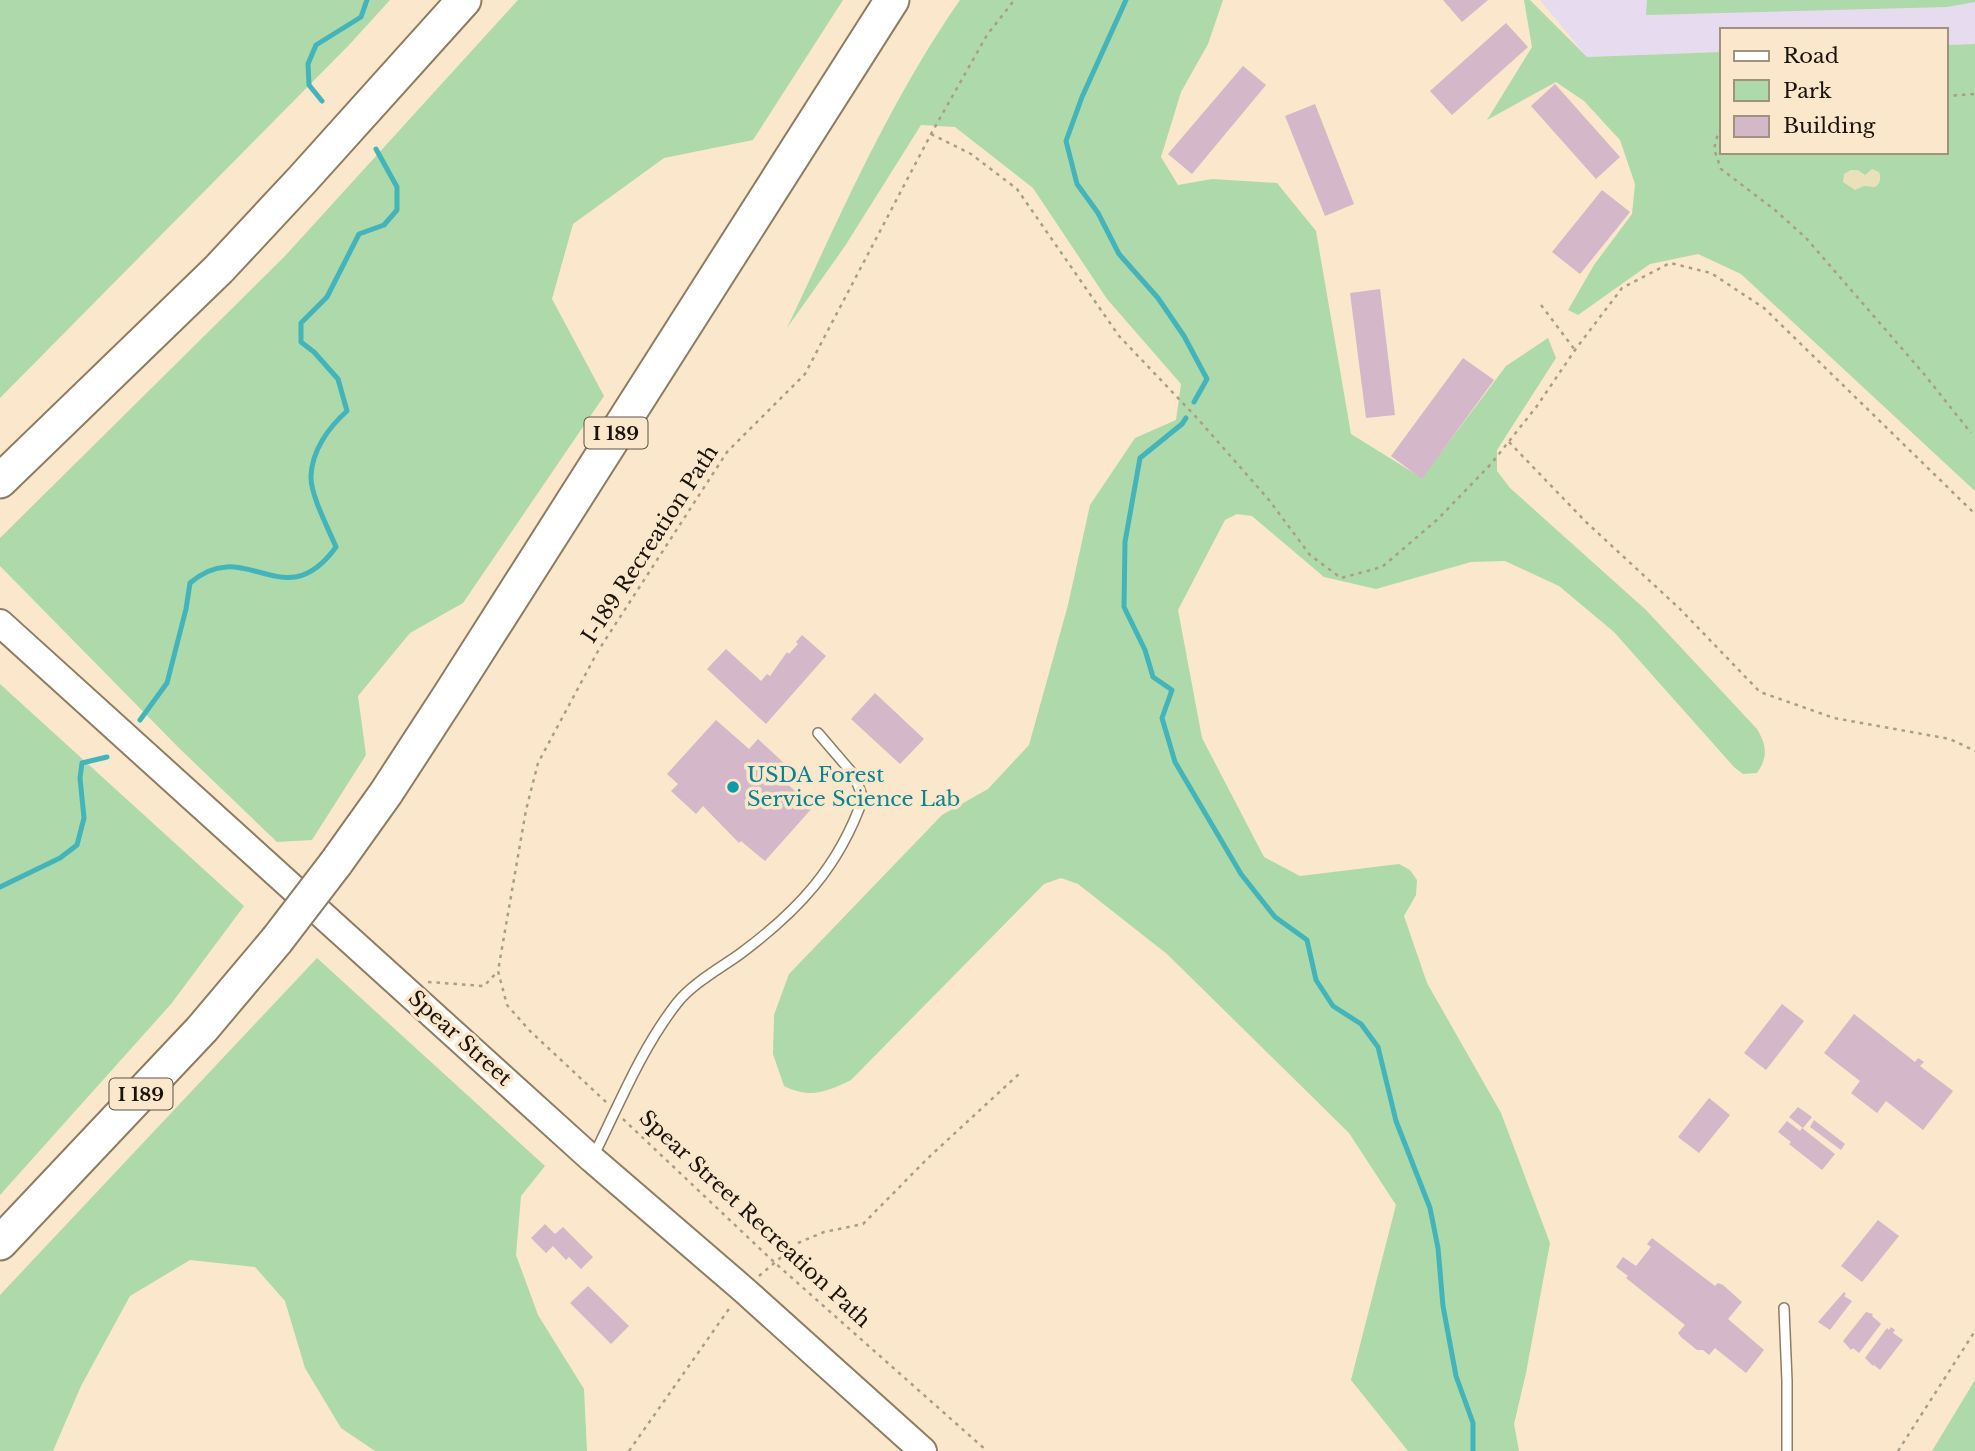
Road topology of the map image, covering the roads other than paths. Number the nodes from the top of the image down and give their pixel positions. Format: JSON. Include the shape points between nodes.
{"nodes":[{"id":1,"x":464,"y":0,"type":"edge"},
{"id":2,"x":892,"y":0,"type":"edge"},
{"id":3,"x":0,"y":481,"type":"edge"},
{"id":4,"x":0,"y":623,"type":"edge"},
{"id":5,"x":818,"y":733,"type":"dead end"},
{"id":6,"x":592,"y":1159,"type":"junction"},
{"id":7,"x":0,"y":1244,"type":"edge"},
{"id":8,"x":1784,"y":1308,"type":"dead end"},
{"id":9,"x":923,"y":1451,"type":"edge"},
{"id":10,"x":1787,"y":1451,"type":"edge"}],
"edges":[{"from":1,"to":3,"type":"highway","via":[[219,269]]},
{"from":2,"to":7,"type":"highway","number":"I 189","bridge":true,"via":[[452,692],[336,863],[202,1029]]},
{"from":4,"to":6,"type":"main road","name":"Spear Street"},
{"from":5,"to":6,"type":"lane","via":[[854,775],[863,798],[852,831],[819,882],[780,922],[678,1002],[634,1071]]},
{"from":6,"to":9,"type":"main road","name":"Spear Street"},
{"from":8,"to":10,"type":"lane"}]}
